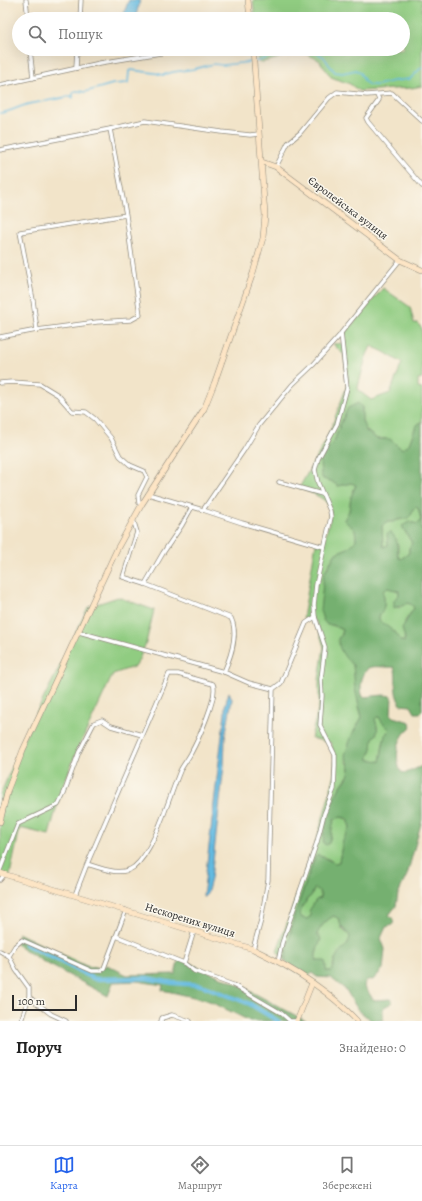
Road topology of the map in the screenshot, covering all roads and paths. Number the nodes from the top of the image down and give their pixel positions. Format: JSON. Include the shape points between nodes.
{"nodes":[{"id":1,"x":26,"y":0,"type":"edge"},
{"id":2,"x":81,"y":0,"type":"edge"},
{"id":3,"x":248,"y":0,"type":"edge"},
{"id":4,"x":27,"y":12,"type":"edge"},
{"id":5,"x":80,"y":12,"type":"edge"},
{"id":6,"x":249,"y":12,"type":"edge"},
{"id":7,"x":31,"y":56,"type":"edge"},
{"id":8,"x":77,"y":56,"type":"edge"},
{"id":9,"x":135,"y":56,"type":"edge"},
{"id":10,"x":254,"y":56,"type":"edge"},
{"id":11,"x":76,"y":68,"type":"junction"},
{"id":12,"x":33,"y":78,"type":"junction"},
{"id":13,"x":0,"y":85,"type":"edge"},
{"id":14,"x":377,"y":95,"type":"junction"},
{"id":15,"x":422,"y":121,"type":"edge"},
{"id":16,"x":110,"y":129,"type":"junction"},
{"id":17,"x":259,"y":134,"type":"junction"},
{"id":18,"x":0,"y":150,"type":"edge"},
{"id":19,"x":262,"y":162,"type":"junction"},
{"id":20,"x":276,"y":167,"type":"junction"},
{"id":21,"x":422,"y":186,"type":"edge"},
{"id":22,"x":126,"y":215,"type":"junction"},
{"id":23,"x":400,"y":260,"type":"junction"},
{"id":24,"x":422,"y":270,"type":"edge"},
{"id":25,"x":37,"y":330,"type":"junction"},
{"id":26,"x":341,"y":333,"type":"junction"},
{"id":27,"x":0,"y":337,"type":"edge"},
{"id":28,"x":0,"y":383,"type":"edge"},
{"id":29,"x":279,"y":482,"type":"dead end"},
{"id":30,"x":148,"y":494,"type":"junction"},
{"id":31,"x":322,"y":494,"type":"junction"},
{"id":32,"x":142,"y":504,"type":"junction"},
{"id":33,"x":192,"y":507,"type":"junction"},
{"id":34,"x":203,"y":510,"type":"junction"},
{"id":35,"x":133,"y":519,"type":"junction"},
{"id":36,"x":324,"y":547,"type":"junction"},
{"id":37,"x":145,"y":584,"type":"junction"},
{"id":38,"x":315,"y":617,"type":"junction"},
{"id":39,"x":79,"y":632,"type":"junction"},
{"id":40,"x":224,"y":672,"type":"junction"},
{"id":41,"x":273,"y":689,"type":"junction"},
{"id":42,"x":142,"y":735,"type":"junction"},
{"id":43,"x":0,"y":822,"type":"edge"},
{"id":44,"x":87,"y":864,"type":"junction"},
{"id":45,"x":0,"y":870,"type":"edge"},
{"id":46,"x":3,"y":874,"type":"edge"},
{"id":47,"x":0,"y":880,"type":"edge"},
{"id":48,"x":75,"y":895,"type":"junction"},
{"id":49,"x":126,"y":910,"type":"junction"},
{"id":50,"x":194,"y":931,"type":"junction"},
{"id":51,"x":116,"y":936,"type":"junction"},
{"id":52,"x":253,"y":949,"type":"junction"},
{"id":53,"x":0,"y":951,"type":"edge"},
{"id":54,"x":9,"y":956,"type":"junction"},
{"id":55,"x":278,"y":962,"type":"junction"},
{"id":56,"x":184,"y":964,"type":"junction"},
{"id":57,"x":312,"y":983,"type":"junction"},
{"id":58,"x":29,"y":997,"type":"junction"},
{"id":59,"x":21,"y":1021,"type":"edge"},
{"id":60,"x":66,"y":1021,"type":"edge"},
{"id":61,"x":161,"y":1021,"type":"edge"},
{"id":62,"x":190,"y":1021,"type":"edge"},
{"id":63,"x":296,"y":1021,"type":"edge"},
{"id":64,"x":357,"y":1021,"type":"edge"}],
"edges":[{"from":1,"to":4,"type":"street"},
{"from":2,"to":5,"type":"street"},
{"from":3,"to":6,"type":"main road"},
{"from":7,"to":12,"type":"street"},
{"from":8,"to":11,"type":"street"},
{"from":9,"to":11,"type":"street"},
{"from":10,"to":17,"type":"main road"},
{"from":11,"to":12,"type":"street"},
{"from":12,"to":13,"type":"street"},
{"from":14,"to":15,"type":"street","via":[[392,94]]},
{"from":14,"to":20,"type":"street","via":[[337,92],[300,133],[288,142]]},
{"from":14,"to":21,"type":"street","via":[[379,100],[366,118]]},
{"from":16,"to":17,"type":"street","via":[[145,121],[222,132]]},
{"from":16,"to":18,"type":"street"},
{"from":16,"to":22,"type":"street"},
{"from":17,"to":19,"type":"main road"},
{"from":19,"to":20,"type":"main road","name":"Європейська вулиця"},
{"from":19,"to":30,"type":"main road","via":[[265,215],[263,238],[248,287],[204,409]]},
{"from":20,"to":23,"type":"main road","name":"Європейська вулиця"},
{"from":22,"to":25,"type":"street","via":[[140,315],[131,320]]},
{"from":22,"to":25,"type":"street","via":[[20,232]]},
{"from":23,"to":24,"type":"main road","name":"Європейська вулиця"},
{"from":23,"to":26,"type":"street"},
{"from":25,"to":27,"type":"street"},
{"from":26,"to":31,"type":"street","via":[[347,388],[337,424],[318,459],[315,470]]},
{"from":26,"to":34,"type":"street","via":[[259,425]]},
{"from":28,"to":32,"type":"street","via":[[40,384],[58,395],[72,411],[86,412],[95,419],[111,438],[120,456],[130,466],[144,471],[147,477],[138,495],[139,503]]},
{"from":29,"to":31,"type":"street"},
{"from":30,"to":32,"type":"main road"},
{"from":30,"to":33,"type":"street"},
{"from":31,"to":36,"type":"street","via":[[331,517]]},
{"from":32,"to":35,"type":"main road"},
{"from":33,"to":34,"type":"street"},
{"from":33,"to":37,"type":"street"},
{"from":34,"to":36,"type":"street"},
{"from":35,"to":37,"type":"street","via":[[137,532],[123,577]]},
{"from":35,"to":39,"type":"main road"},
{"from":36,"to":38,"type":"street","via":[[316,585]]},
{"from":37,"to":40,"type":"street","via":[[231,618],[234,625],[234,641]]},
{"from":38,"to":41,"type":"street","via":[[306,623],[281,683]]},
{"from":38,"to":55,"type":"street","via":[[325,647],[320,725],[335,755],[334,789],[282,943]]},
{"from":39,"to":40,"type":"street"},
{"from":39,"to":43,"type":"main road","via":[[23,750],[8,789]]},
{"from":40,"to":41,"type":"street","via":[[249,683]]},
{"from":41,"to":52,"type":"street","via":[[268,880]]},
{"from":42,"to":44,"type":"street"},
{"from":42,"to":44,"type":"street","via":[[169,674],[213,684],[215,691],[204,726],[181,769],[148,849],[134,867],[126,872]]},
{"from":42,"to":45,"type":"street","via":[[111,726],[102,720],[94,722],[58,805],[18,824]]},
{"from":44,"to":48,"type":"street"},
{"from":46,"to":47,"type":"street"},
{"from":46,"to":48,"type":"main road","name":"Нескорених вулиця"},
{"from":48,"to":49,"type":"main road","name":"Нескорених вулиця"},
{"from":49,"to":50,"type":"main road","name":"Нескорених вулиця"},
{"from":49,"to":51,"type":"street"},
{"from":50,"to":52,"type":"main road","name":"Нескорених вулиця"},
{"from":50,"to":56,"type":"street"},
{"from":51,"to":54,"type":"street","via":[[101,971],[92,971],[22,940]]},
{"from":51,"to":56,"type":"street"},
{"from":52,"to":55,"type":"main road","name":"Нескорених вулиця"},
{"from":53,"to":54,"type":"street"},
{"from":54,"to":58,"type":"street","via":[[29,988]]},
{"from":55,"to":57,"type":"main road","name":"Нескорених вулиця"},
{"from":56,"to":63,"type":"street","via":[[194,971],[233,985],[290,1021]]},
{"from":57,"to":63,"type":"main road"},
{"from":57,"to":64,"type":"main road","name":"Нескорених вулиця","via":[[337,1001]]},
{"from":58,"to":59,"type":"street"},
{"from":58,"to":60,"type":"street","via":[[51,1014]]},
{"from":61,"to":62,"type":"street","via":[[162,1018],[172,1015]]}]}
